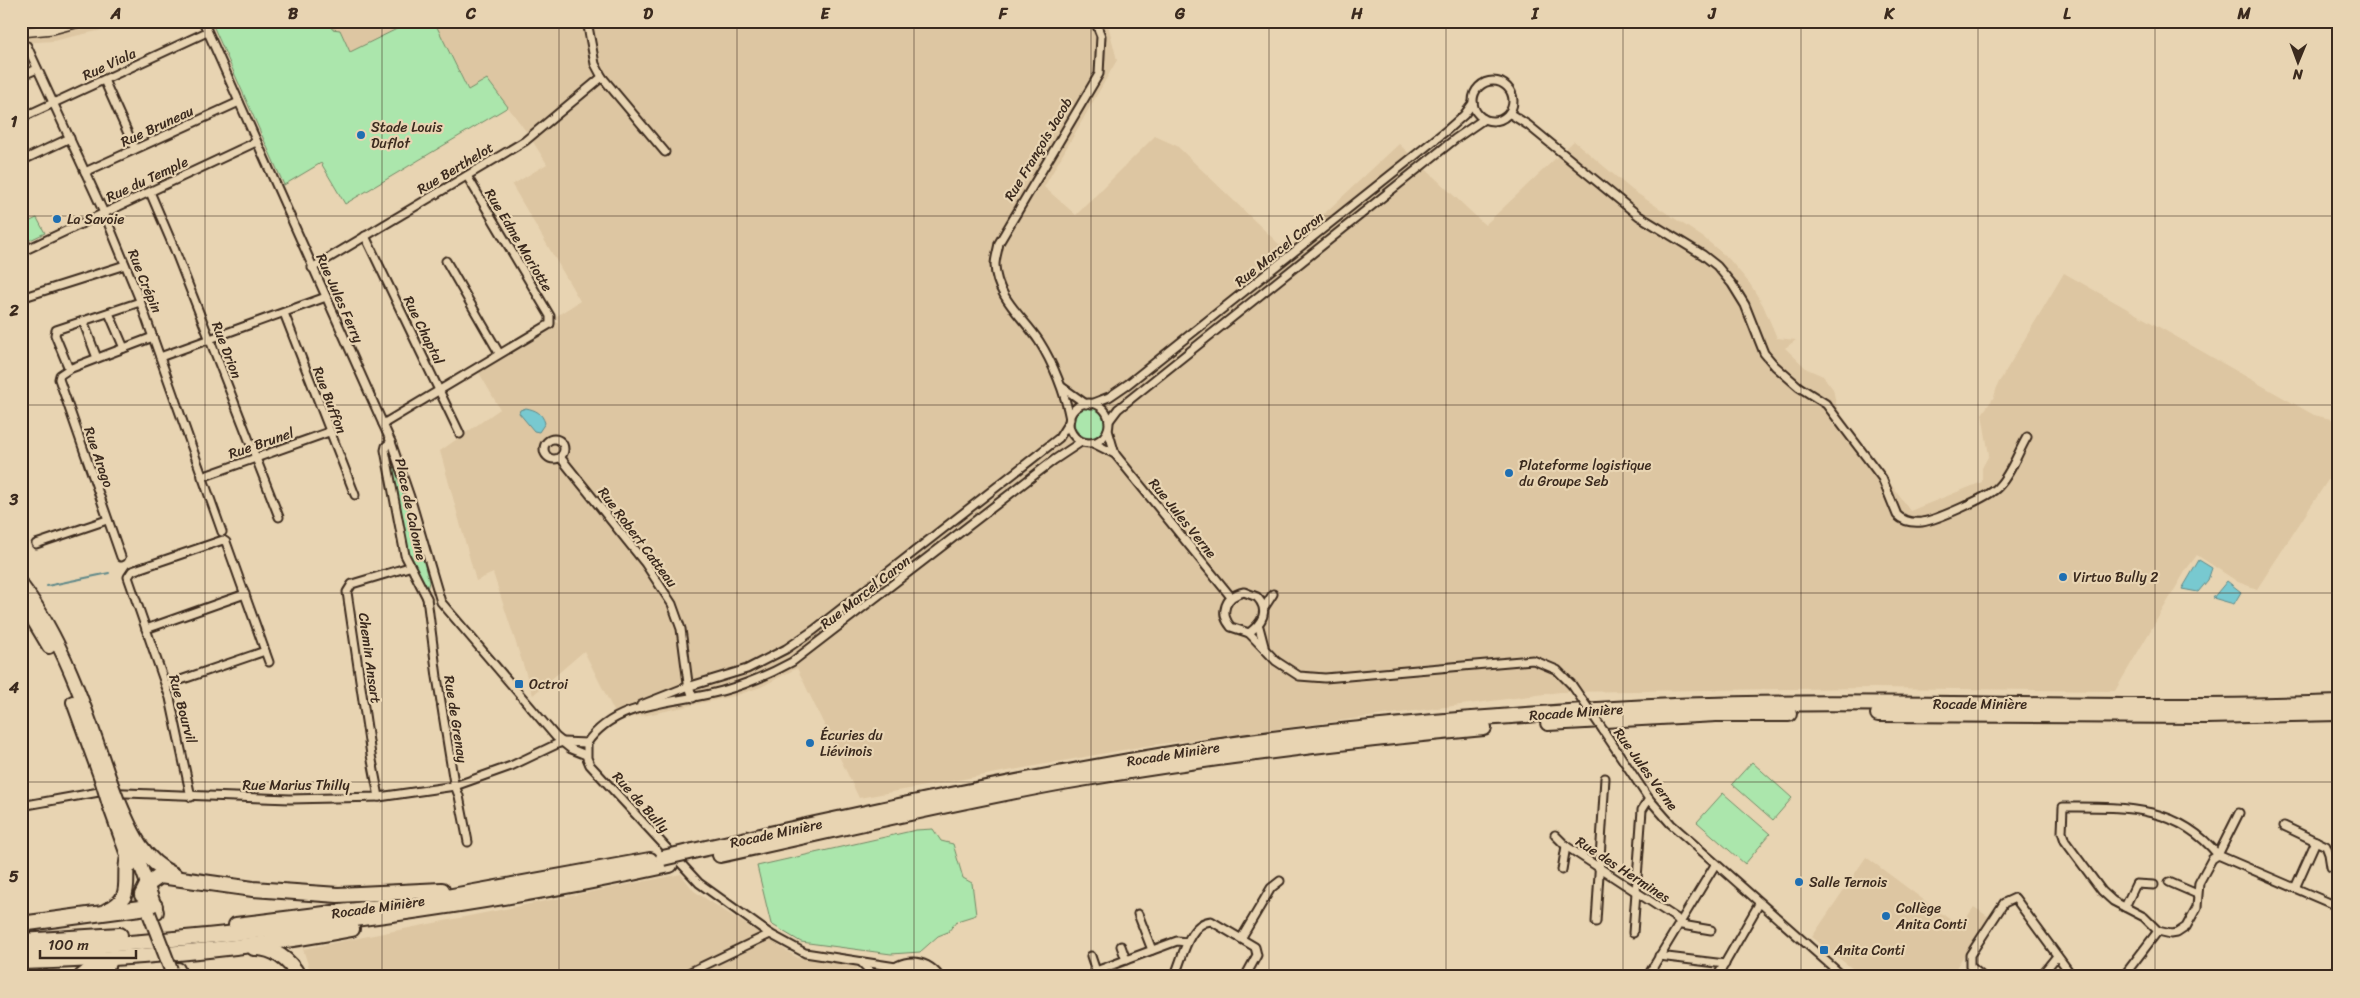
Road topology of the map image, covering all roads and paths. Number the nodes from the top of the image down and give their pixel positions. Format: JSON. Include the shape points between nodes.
{"nodes":[{"id":1,"x":83,"y":21,"type":"edge"},
{"id":2,"x":203,"y":21,"type":"edge"},
{"id":3,"x":587,"y":21,"type":"edge"},
{"id":4,"x":1096,"y":21,"type":"edge"},
{"id":5,"x":21,"y":32,"type":"edge"},
{"id":6,"x":207,"y":32,"type":"junction"},
{"id":7,"x":27,"y":46,"type":"dead end"},
{"id":8,"x":37,"y":69,"type":"junction"},
{"id":9,"x":21,"y":76,"type":"edge"},
{"id":10,"x":602,"y":77,"type":"junction"},
{"id":11,"x":104,"y":80,"type":"junction"},
{"id":12,"x":239,"y":102,"type":"junction"},
{"id":13,"x":53,"y":103,"type":"junction"},
{"id":14,"x":1473,"y":103,"type":"junction"},
{"id":15,"x":1509,"y":113,"type":"junction"},
{"id":16,"x":21,"y":118,"type":"edge"},
{"id":17,"x":1484,"y":119,"type":"junction"},
{"id":18,"x":70,"y":138,"type":"junction"},
{"id":19,"x":256,"y":142,"type":"junction"},
{"id":20,"x":135,"y":149,"type":"junction"},
{"id":21,"x":665,"y":152,"type":"dead end"},
{"id":22,"x":21,"y":161,"type":"edge"},
{"id":23,"x":85,"y":172,"type":"junction"},
{"id":24,"x":466,"y":176,"type":"junction"},
{"id":25,"x":150,"y":192,"type":"junction"},
{"id":26,"x":104,"y":213,"type":"junction"},
{"id":27,"x":365,"y":236,"type":"junction"},
{"id":28,"x":21,"y":252,"type":"edge"},
{"id":29,"x":446,"y":261,"type":"dead end"},
{"id":30,"x":125,"y":265,"type":"junction"},
{"id":31,"x":312,"y":268,"type":"junction"},
{"id":32,"x":21,"y":298,"type":"edge"},
{"id":33,"x":326,"y":298,"type":"junction"},
{"id":34,"x":140,"y":302,"type":"junction"},
{"id":35,"x":284,"y":312,"type":"junction"},
{"id":36,"x":109,"y":313,"type":"junction"},
{"id":37,"x":83,"y":321,"type":"junction"},
{"id":38,"x":153,"y":337,"type":"junction"},
{"id":39,"x":209,"y":338,"type":"junction"},
{"id":40,"x":124,"y":348,"type":"junction"},
{"id":41,"x":499,"y":353,"type":"junction"},
{"id":42,"x":160,"y":356,"type":"junction"},
{"id":43,"x":97,"y":358,"type":"junction"},
{"id":44,"x":69,"y":369,"type":"junction"},
{"id":45,"x":1062,"y":387,"type":"junction"},
{"id":46,"x":439,"y":389,"type":"junction"},
{"id":47,"x":1089,"y":404,"type":"junction"},
{"id":48,"x":1070,"y":420,"type":"junction"},
{"id":49,"x":1109,"y":421,"type":"junction"},
{"id":50,"x":383,"y":424,"type":"junction"},
{"id":51,"x":1108,"y":430,"type":"junction"},
{"id":52,"x":329,"y":432,"type":"junction"},
{"id":53,"x":460,"y":434,"type":"dead end"},
{"id":54,"x":2026,"y":436,"type":"dead end"},
{"id":55,"x":391,"y":442,"type":"junction"},
{"id":56,"x":1081,"y":442,"type":"junction"},
{"id":57,"x":1093,"y":443,"type":"junction"},
{"id":58,"x":1115,"y":454,"type":"junction"},
{"id":59,"x":560,"y":456,"type":"dead end"},
{"id":60,"x":256,"y":458,"type":"junction"},
{"id":61,"x":202,"y":477,"type":"junction"},
{"id":62,"x":355,"y":495,"type":"dead end"},
{"id":63,"x":279,"y":518,"type":"dead end"},
{"id":64,"x":107,"y":520,"type":"junction"},
{"id":65,"x":222,"y":532,"type":"dead end"},
{"id":66,"x":36,"y":544,"type":"dead end"},
{"id":67,"x":121,"y":557,"type":"dead end"},
{"id":68,"x":409,"y":567,"type":"junction"},
{"id":69,"x":21,"y":584,"type":"edge"},
{"id":70,"x":436,"y":591,"type":"junction"},
{"id":71,"x":245,"y":594,"type":"junction"},
{"id":72,"x":1257,"y":596,"type":"junction"},
{"id":73,"x":1231,"y":597,"type":"junction"},
{"id":74,"x":427,"y":598,"type":"junction"},
{"id":75,"x":21,"y":600,"type":"edge"},
{"id":76,"x":1264,"y":608,"type":"junction"},
{"id":77,"x":1259,"y":627,"type":"junction"},
{"id":78,"x":146,"y":629,"type":"junction"},
{"id":79,"x":1250,"y":634,"type":"junction"},
{"id":80,"x":1264,"y":647,"type":"junction"},
{"id":81,"x":786,"y":648,"type":"junction"},
{"id":82,"x":265,"y":650,"type":"junction"},
{"id":83,"x":269,"y":662,"type":"dead end"},
{"id":84,"x":792,"y":662,"type":"junction"},
{"id":85,"x":166,"y":685,"type":"junction"},
{"id":86,"x":690,"y":686,"type":"junction"},
{"id":87,"x":693,"y":698,"type":"junction"},
{"id":88,"x":2339,"y":703,"type":"edge"},
{"id":89,"x":637,"y":708,"type":"junction"},
{"id":90,"x":2339,"y":713,"type":"edge"},
{"id":91,"x":563,"y":742,"type":"junction"},
{"id":92,"x":587,"y":743,"type":"junction"},
{"id":93,"x":586,"y":755,"type":"junction"},
{"id":94,"x":105,"y":777,"type":"junction"},
{"id":95,"x":1605,"y":778,"type":"dead end"},
{"id":96,"x":455,"y":786,"type":"junction"},
{"id":97,"x":191,"y":797,"type":"junction"},
{"id":98,"x":379,"y":797,"type":"junction"},
{"id":99,"x":1649,"y":799,"type":"junction"},
{"id":100,"x":113,"y":803,"type":"junction"},
{"id":101,"x":21,"y":806,"type":"edge"},
{"id":102,"x":2239,"y":813,"type":"dead end"},
{"id":103,"x":2284,"y":826,"type":"dead end"},
{"id":104,"x":1555,"y":835,"type":"dead end"},
{"id":105,"x":2316,"y":841,"type":"junction"},
{"id":106,"x":468,"y":842,"type":"dead end"},
{"id":107,"x":1566,"y":846,"type":"junction"},
{"id":108,"x":2218,"y":855,"type":"junction"},
{"id":109,"x":695,"y":856,"type":"junction"},
{"id":110,"x":128,"y":857,"type":"junction"},
{"id":111,"x":666,"y":862,"type":"junction"},
{"id":112,"x":1715,"y":865,"type":"junction"},
{"id":113,"x":2331,"y":867,"type":"dead end"},
{"id":114,"x":1599,"y":868,"type":"junction"},
{"id":115,"x":1562,"y":870,"type":"dead end"},
{"id":116,"x":179,"y":878,"type":"junction"},
{"id":117,"x":1280,"y":881,"type":"dead end"},
{"id":118,"x":2169,"y":882,"type":"dead end"},
{"id":119,"x":2154,"y":885,"type":"dead end"},
{"id":120,"x":2296,"y":888,"type":"junction"},
{"id":121,"x":494,"y":889,"type":"junction"},
{"id":122,"x":1636,"y":892,"type":"junction"},
{"id":123,"x":2197,"y":894,"type":"junction"},
{"id":124,"x":150,"y":903,"type":"junction"},
{"id":125,"x":472,"y":903,"type":"junction"},
{"id":126,"x":1759,"y":904,"type":"junction"},
{"id":127,"x":2125,"y":907,"type":"junction"},
{"id":128,"x":2339,"y":907,"type":"edge"},
{"id":129,"x":97,"y":914,"type":"junction"},
{"id":130,"x":1138,"y":914,"type":"dead end"},
{"id":131,"x":1596,"y":922,"type":"dead end"},
{"id":132,"x":1679,"y":922,"type":"junction"},
{"id":133,"x":21,"y":924,"type":"edge"},
{"id":134,"x":1711,"y":930,"type":"dead end"},
{"id":135,"x":2158,"y":931,"type":"junction"},
{"id":136,"x":1633,"y":933,"type":"dead end"},
{"id":137,"x":770,"y":934,"type":"junction"},
{"id":138,"x":1242,"y":938,"type":"junction"},
{"id":139,"x":21,"y":941,"type":"edge"},
{"id":140,"x":1186,"y":942,"type":"junction"},
{"id":141,"x":231,"y":946,"type":"junction"},
{"id":142,"x":1121,"y":946,"type":"dead end"},
{"id":143,"x":1152,"y":950,"type":"junction"},
{"id":144,"x":21,"y":951,"type":"edge"},
{"id":145,"x":1091,"y":956,"type":"dead end"},
{"id":146,"x":1659,"y":956,"type":"junction"},
{"id":147,"x":2057,"y":956,"type":"junction"},
{"id":148,"x":124,"y":958,"type":"junction"},
{"id":149,"x":1126,"y":960,"type":"junction"},
{"id":150,"x":861,"y":961,"type":"junction"},
{"id":151,"x":21,"y":962,"type":"edge"},
{"id":152,"x":1725,"y":964,"type":"junction"},
{"id":153,"x":2339,"y":964,"type":"edge"},
{"id":154,"x":896,"y":967,"type":"junction"},
{"id":155,"x":176,"y":973,"type":"edge"},
{"id":156,"x":2126,"y":976,"type":"edge"},
{"id":157,"x":81,"y":977,"type":"edge"},
{"id":158,"x":299,"y":977,"type":"edge"},
{"id":159,"x":680,"y":977,"type":"edge"},
{"id":160,"x":876,"y":977,"type":"edge"},
{"id":161,"x":886,"y":977,"type":"edge"},
{"id":162,"x":938,"y":977,"type":"edge"},
{"id":163,"x":1174,"y":977,"type":"edge"},
{"id":164,"x":1244,"y":977,"type":"edge"},
{"id":165,"x":1647,"y":977,"type":"edge"},
{"id":166,"x":1717,"y":977,"type":"edge"},
{"id":167,"x":1844,"y":977,"type":"edge"},
{"id":168,"x":1983,"y":977,"type":"edge"},
{"id":169,"x":2040,"y":977,"type":"edge"},
{"id":170,"x":2073,"y":977,"type":"edge"},
{"id":171,"x":2334,"y":977,"type":"edge"}],
"edges":[{"from":1,"to":5,"type":"street","via":[[54,29]]},
{"from":2,"to":6,"type":"street","name":"Rue Jules Ferry"},
{"from":3,"to":10,"type":"street","via":[[595,64]]},
{"from":4,"to":45,"type":"street","name":"Rue François Jacob","via":[[1101,36],[1099,74],[999,242],[996,265],[1002,291],[1039,341]]},
{"from":6,"to":11,"type":"street","name":"Rue Viala"},
{"from":6,"to":12,"type":"street","name":"Rue Jules Ferry"},
{"from":7,"to":8,"type":"street","name":"Rue Crépin"},
{"from":8,"to":9,"type":"street"},
{"from":8,"to":13,"type":"street","name":"Rue Crépin"},
{"from":10,"to":21,"type":"street"},
{"from":10,"to":24,"type":"street","name":"Rue Berthelot","via":[[524,141]]},
{"from":11,"to":13,"type":"street","name":"Rue Viala"},
{"from":11,"to":20,"type":"street"},
{"from":12,"to":19,"type":"street","name":"Rue Jules Ferry"},
{"from":12,"to":20,"type":"street","name":"Rue Bruneau"},
{"from":13,"to":16,"type":"street","name":"Rue Viala"},
{"from":13,"to":18,"type":"street","name":"Rue Crépin"},
{"from":14,"to":15,"type":"street","via":[[1480,85],[1488,81],[1504,83],[1513,97]]},
{"from":14,"to":17,"type":"street","via":[[1477,114]]},
{"from":14,"to":47,"type":"street","name":"Rue Marcel Caron","via":[[1453,125],[1284,262],[1128,384],[1109,397]]},
{"from":15,"to":17,"type":"street","via":[[1498,120]]},
{"from":15,"to":54,"type":"street","via":[[1639,216],[1717,266],[1745,305],[1764,353],[1799,387],[1826,404],[1882,478],[1901,519],[1921,522],[1933,519],[1988,494],[2005,477]]},
{"from":17,"to":49,"type":"street","name":"Rue Marcel Caron","via":[[1118,409]]},
{"from":18,"to":22,"type":"street"},
{"from":18,"to":23,"type":"street","name":"Rue Crépin"},
{"from":19,"to":25,"type":"street","name":"Rue du Temple"},
{"from":19,"to":31,"type":"street","name":"Rue Jules Ferry"},
{"from":20,"to":23,"type":"street","name":"Rue Bruneau"},
{"from":23,"to":26,"type":"street","name":"Rue Crépin"},
{"from":24,"to":27,"type":"street","name":"Rue Berthelot"},
{"from":24,"to":41,"type":"street","name":"Rue Edme Mariotte","via":[[550,316],[550,324]]},
{"from":25,"to":26,"type":"street","name":"Rue du Temple"},
{"from":25,"to":39,"type":"street","name":"Rue Drion"},
{"from":26,"to":28,"type":"street","name":"Rue du Temple"},
{"from":26,"to":30,"type":"street","name":"Rue Crépin"},
{"from":27,"to":31,"type":"street","name":"Rue Berthelot"},
{"from":27,"to":46,"type":"street","name":"Rue Chaptal"},
{"from":29,"to":41,"type":"street"},
{"from":30,"to":32,"type":"street"},
{"from":30,"to":34,"type":"street","name":"Rue Crépin"},
{"from":31,"to":33,"type":"street","name":"Rue Jules Ferry"},
{"from":33,"to":35,"type":"street"},
{"from":33,"to":50,"type":"street","name":"Rue Jules Ferry"},
{"from":34,"to":36,"type":"street"},
{"from":34,"to":38,"type":"street","name":"Rue Crépin"},
{"from":35,"to":39,"type":"street"},
{"from":35,"to":52,"type":"street","name":"Rue Buffon"},
{"from":36,"to":37,"type":"street"},
{"from":36,"to":40,"type":"street"},
{"from":37,"to":43,"type":"street"},
{"from":37,"to":44,"type":"street","via":[[56,330],[55,335]]},
{"from":38,"to":40,"type":"street"},
{"from":38,"to":42,"type":"street","name":"Rue Crépin"},
{"from":39,"to":42,"type":"street"},
{"from":39,"to":60,"type":"street","name":"Rue Drion"},
{"from":40,"to":43,"type":"street"},
{"from":41,"to":46,"type":"street"},
{"from":42,"to":61,"type":"street","name":"Rue Crépin"},
{"from":43,"to":44,"type":"street"},
{"from":44,"to":64,"type":"street","name":"Rue Arago","via":[[59,379]]},
{"from":45,"to":47,"type":"street"},
{"from":45,"to":48,"type":"street"},
{"from":46,"to":50,"type":"street"},
{"from":46,"to":53,"type":"street","name":"Rue Chaptal"},
{"from":47,"to":48,"type":"street","via":[[1076,409]]},
{"from":47,"to":49,"type":"street","via":[[1105,411]]},
{"from":48,"to":56,"type":"street","via":[[1074,436]]},
{"from":48,"to":81,"type":"street","name":"Rue Marcel Caron","via":[[1059,438],[814,630]]},
{"from":49,"to":51,"type":"street"},
{"from":50,"to":55,"type":"street","name":"Rue Jules Ferry"},
{"from":51,"to":57,"type":"street"},
{"from":51,"to":58,"type":"street","name":"Rue Jules Verne"},
{"from":52,"to":60,"type":"street","name":"Rue Brunel"},
{"from":52,"to":62,"type":"street","name":"Rue Buffon"},
{"from":55,"to":68,"type":"street","name":"Place de Calonne","via":[[385,450]]},
{"from":55,"to":70,"type":"street","name":"Rue Jules Ferry"},
{"from":56,"to":57,"type":"street"},
{"from":56,"to":84,"type":"street","name":"Rue Marcel Caron"},
{"from":57,"to":58,"type":"street","name":"Rue Jules Verne"},
{"from":58,"to":73,"type":"street","name":"Rue Jules Verne"},
{"from":59,"to":86,"type":"street","name":"Rue Robert Catteau","via":[[645,563],[672,604],[681,629]]},
{"from":60,"to":61,"type":"street","name":"Rue Brunel"},
{"from":60,"to":63,"type":"street","name":"Rue Drion"},
{"from":61,"to":65,"type":"street","name":"Rue Crépin"},
{"from":64,"to":66,"type":"street"},
{"from":64,"to":67,"type":"street","name":"Rue Arago"},
{"from":68,"to":74,"type":"street","name":"Place de Calonne"},
{"from":68,"to":98,"type":"street","name":"Chemin Ansart","via":[[352,584],[347,592]]},
{"from":69,"to":94,"type":"highway","via":[[48,627],[72,676]]},
{"from":70,"to":74,"type":"street"},
{"from":70,"to":91,"type":"street","name":"Rue de Bully","via":[[441,602]]},
{"from":71,"to":78,"type":"street"},
{"from":71,"to":78,"type":"street","name":"Rue Bourvil","via":[[228,544],[223,540],[132,570],[128,577]]},
{"from":71,"to":82,"type":"street"},
{"from":72,"to":73,"type":"street","via":[[1244,592]]},
{"from":72,"to":76,"type":"street"},
{"from":72,"to":76,"type":"street","via":[[1273,594]]},
{"from":73,"to":79,"type":"street","via":[[1224,609],[1227,622],[1238,631]]},
{"from":74,"to":96,"type":"street","name":"Rue de Grenay"},
{"from":75,"to":94,"type":"highway","via":[[65,679]]},
{"from":76,"to":77,"type":"street"},
{"from":77,"to":79,"type":"street"},
{"from":77,"to":80,"type":"street"},
{"from":78,"to":85,"type":"street","name":"Rue Bourvil"},
{"from":79,"to":80,"type":"street","name":"Rue Jules Verne"},
{"from":80,"to":99,"type":"street","name":"Rue Jules Verne","bridge":true,"via":[[1276,661],[1299,676],[1325,678],[1533,660],[1557,670],[1572,685]]},
{"from":81,"to":84,"type":"street"},
{"from":81,"to":86,"type":"street","name":"Rue Marcel Caron","via":[[747,669]]},
{"from":82,"to":83,"type":"street"},
{"from":82,"to":85,"type":"street"},
{"from":84,"to":87,"type":"street","name":"Rue Marcel Caron","via":[[764,676]]},
{"from":85,"to":97,"type":"street","name":"Rue Bourvil"},
{"from":86,"to":87,"type":"street","name":"Rue Robert Catteau"},
{"from":86,"to":89,"type":"street","name":"Rue Marcel Caron"},
{"from":87,"to":89,"type":"street","name":"Rue Marcel Caron"},
{"from":88,"to":109,"type":"highway","name":"Rocade Minière","via":[[1717,704],[1401,724],[1210,748],[1058,773],[959,793]]},
{"from":89,"to":92,"type":"street","name":"Rue Marcel Caron","via":[[606,722]]},
{"from":90,"to":109,"type":"highway","name":"Rocade Minière","via":[[2216,716],[1716,714],[1509,725],[1300,747],[1164,766],[951,804]]},
{"from":91,"to":92,"type":"street"},
{"from":91,"to":93,"type":"street","name":"Rue de Bully"},
{"from":91,"to":96,"type":"street","name":"Rue Marius Thilly","via":[[511,766]]},
{"from":92,"to":93,"type":"street"},
{"from":93,"to":137,"type":"street","name":"Rue de Bully","via":[[590,765],[699,883]]},
{"from":94,"to":100,"type":"highway","bridge":true},
{"from":95,"to":114,"type":"street"},
{"from":96,"to":98,"type":"street","name":"Rue Marius Thilly"},
{"from":96,"to":106,"type":"street","name":"Rue de Grenay"},
{"from":97,"to":98,"type":"street","name":"Rue Marius Thilly"},
{"from":97,"to":101,"type":"street","name":"Rue Marius Thilly","via":[[99,792]]},
{"from":99,"to":112,"type":"street","name":"Rue Jules Verne"},
{"from":99,"to":122,"type":"street","via":[[1642,810]]},
{"from":100,"to":110,"type":"highway"},
{"from":100,"to":116,"type":"highway","via":[[151,862]]},
{"from":100,"to":124,"type":"highway"},
{"from":102,"to":108,"type":"street"},
{"from":103,"to":105,"type":"street"},
{"from":104,"to":107,"type":"street","name":"Rue des Hermines"},
{"from":105,"to":113,"type":"street","via":[[2328,850]]},
{"from":105,"to":120,"type":"street"},
{"from":107,"to":114,"type":"street","name":"Rue des Hermines"},
{"from":107,"to":115,"type":"street"},
{"from":108,"to":120,"type":"street"},
{"from":108,"to":123,"type":"street","via":[[2205,870]]},
{"from":108,"to":127,"type":"street","via":[[2196,833],[2152,812],[2122,807],[2062,807],[2065,841],[2102,892]]},
{"from":109,"to":111,"type":"highway","name":"Rocade Minière"},
{"from":110,"to":124,"type":"highway"},
{"from":110,"to":129,"type":"highway","via":[[124,896],[112,908]]},
{"from":111,"to":121,"type":"highway","name":"Rocade Minière"},
{"from":111,"to":125,"type":"highway","name":"Rocade Minière"},
{"from":112,"to":126,"type":"street","name":"Rue Jules Verne"},
{"from":112,"to":132,"type":"street"},
{"from":114,"to":122,"type":"street","name":"Rue des Hermines"},
{"from":114,"to":131,"type":"street"},
{"from":116,"to":121,"type":"highway","via":[[253,889],[338,895],[485,886]]},
{"from":116,"to":124,"type":"highway","via":[[160,876]]},
{"from":117,"to":138,"type":"street","via":[[1271,888]]},
{"from":118,"to":123,"type":"street"},
{"from":119,"to":127,"type":"street","via":[[2136,884]]},
{"from":120,"to":128,"type":"street"},
{"from":121,"to":139,"type":"highway","name":"Rocade Minière","via":[[262,922]]},
{"from":122,"to":132,"type":"street","name":"Rue des Hermines"},
{"from":122,"to":136,"type":"street"},
{"from":123,"to":135,"type":"street","via":[[2197,907],[2182,931],[2171,934]]},
{"from":124,"to":129,"type":"highway"},
{"from":124,"to":155,"type":"highway","bridge":true},
{"from":125,"to":141,"type":"highway","via":[[330,933]]},
{"from":125,"to":144,"type":"highway","name":"Rocade Minière","via":[[282,930]]},
{"from":126,"to":152,"type":"street"},
{"from":126,"to":167,"type":"street","name":"Rue Jules Verne"},
{"from":127,"to":135,"type":"street","via":[[2144,917]]},
{"from":129,"to":133,"type":"highway"},
{"from":130,"to":143,"type":"street"},
{"from":132,"to":134,"type":"street","name":"Rue des Hermines"},
{"from":132,"to":146,"type":"street"},
{"from":135,"to":156,"type":"street"},
{"from":137,"to":150,"type":"street","name":"Rue de Bully","via":[[805,953]]},
{"from":137,"to":159,"type":"street"},
{"from":138,"to":140,"type":"street","via":[[1211,921],[1200,924]]},
{"from":138,"to":164,"type":"street","via":[[1255,947],[1257,955]]},
{"from":140,"to":143,"type":"street","via":[[1177,941]]},
{"from":140,"to":163,"type":"street","via":[[1185,954]]},
{"from":141,"to":148,"type":"highway"},
{"from":141,"to":158,"type":"highway","via":[[274,952],[291,965]]},
{"from":142,"to":149,"type":"street"},
{"from":143,"to":149,"type":"street"},
{"from":145,"to":149,"type":"street","via":[[1096,971]]},
{"from":146,"to":152,"type":"street"},
{"from":146,"to":165,"type":"street"},
{"from":147,"to":168,"type":"street","via":[[2015,898],[2004,903],[1970,955],[1970,966]]},
{"from":147,"to":169,"type":"street"},
{"from":147,"to":170,"type":"street"},
{"from":148,"to":151,"type":"highway"},
{"from":148,"to":157,"type":"highway","via":[[90,970]]},
{"from":150,"to":154,"type":"street","name":"Rue de Bully"},
{"from":150,"to":160,"type":"street"},
{"from":152,"to":166,"type":"street"},
{"from":153,"to":171,"type":"street"},
{"from":154,"to":161,"type":"main road"},
{"from":154,"to":162,"type":"main road","via":[[920,964]]}]}
